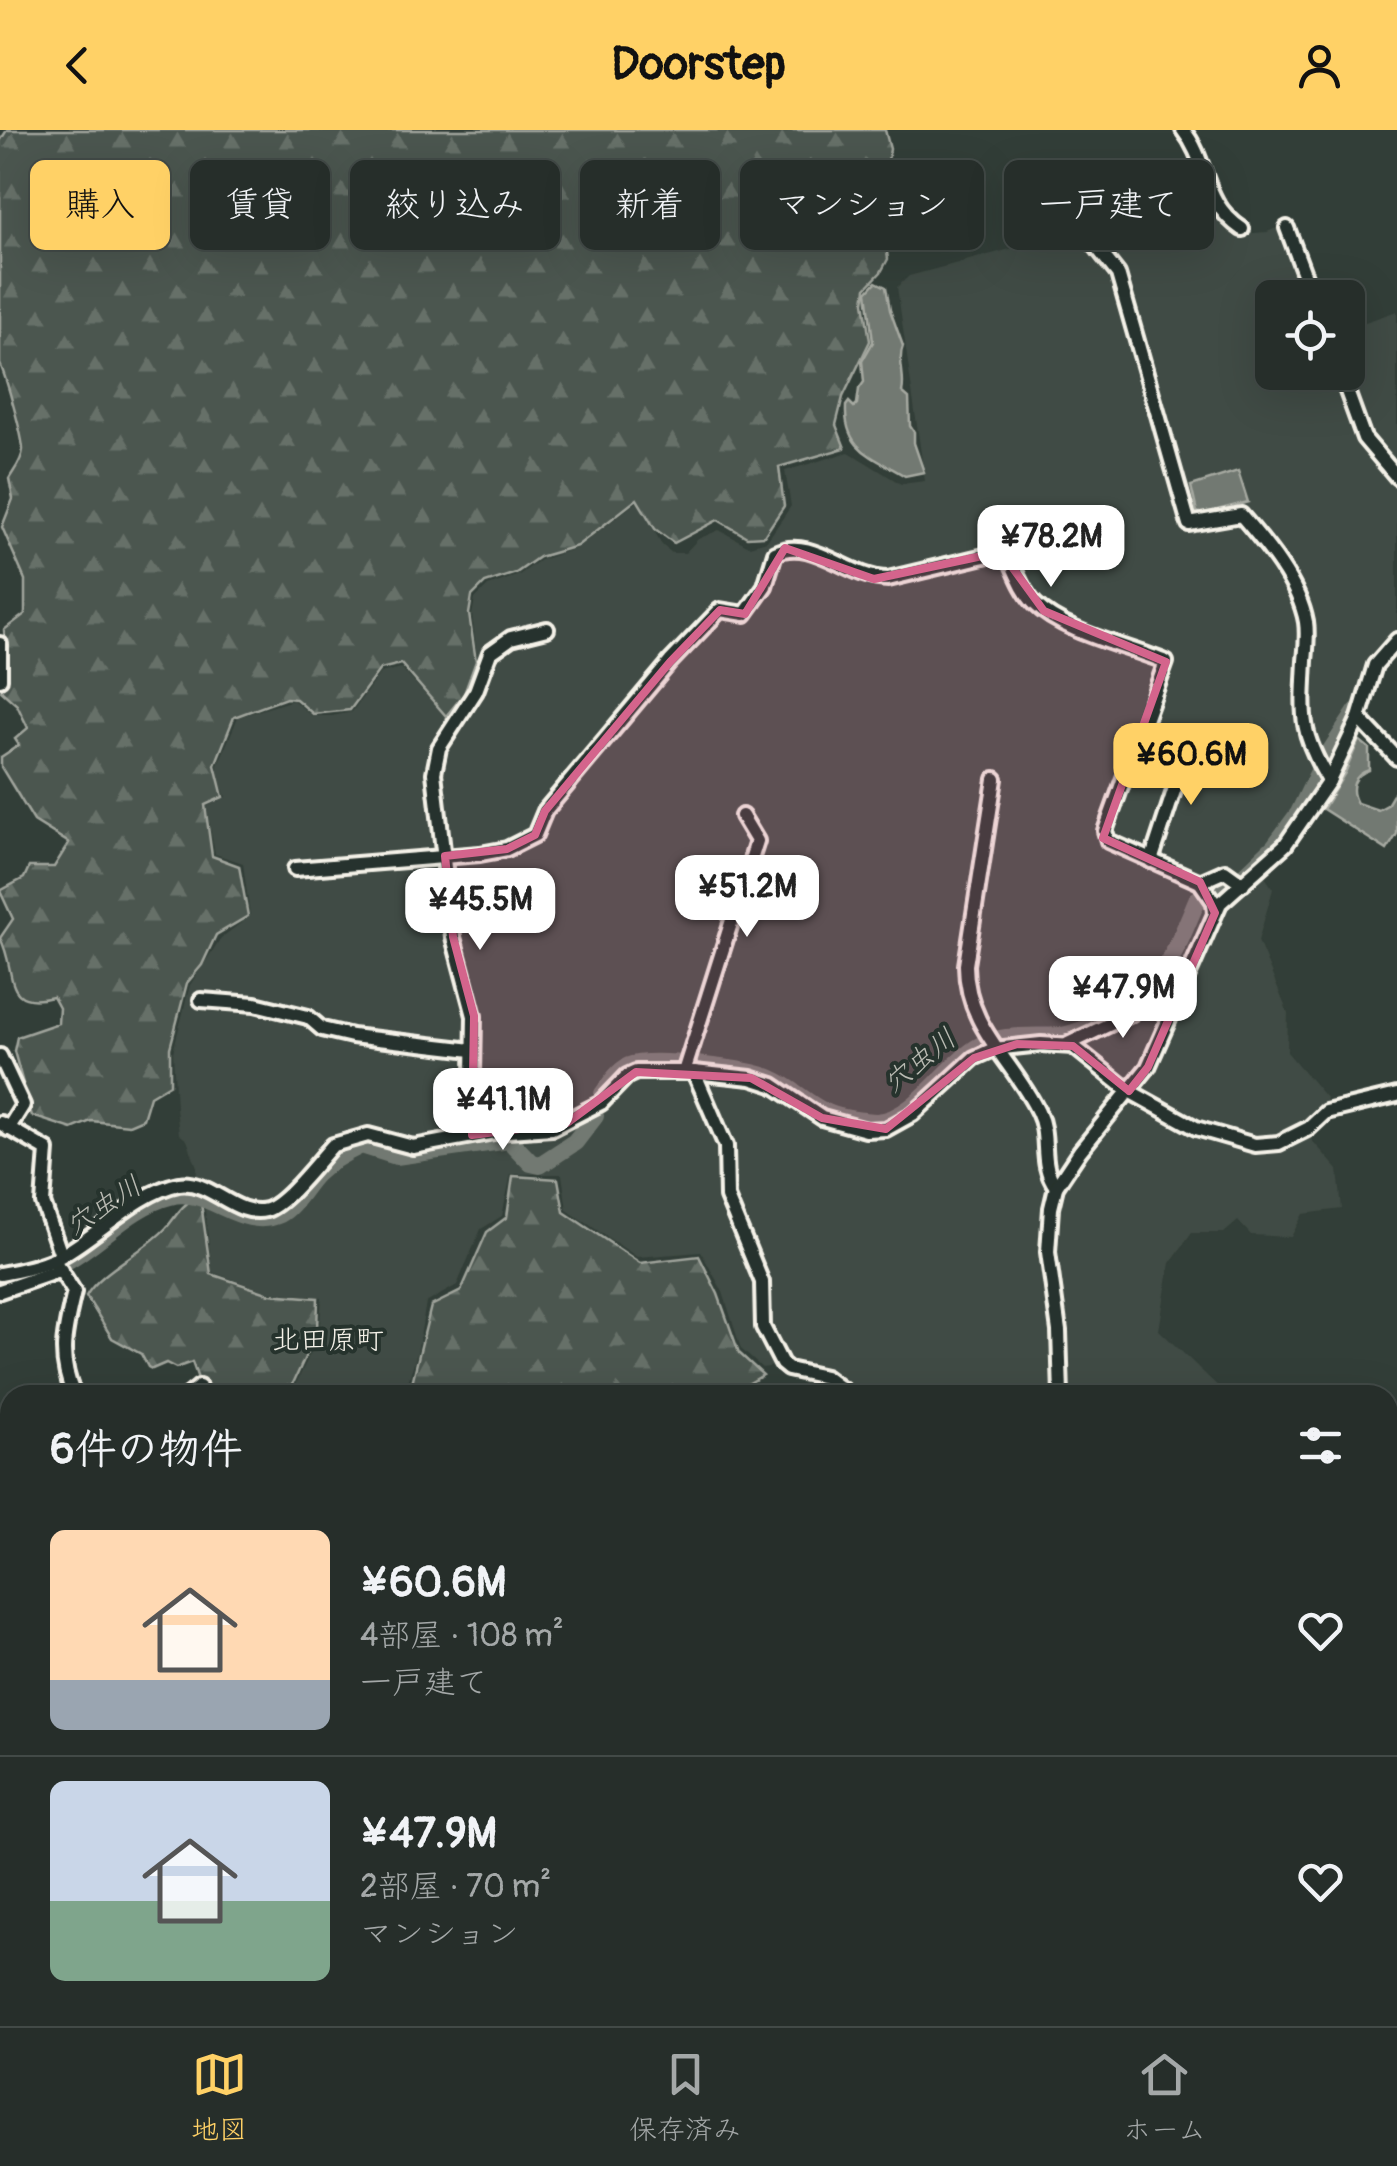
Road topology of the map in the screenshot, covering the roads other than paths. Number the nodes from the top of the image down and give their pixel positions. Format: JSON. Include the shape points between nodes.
{"nodes":[{"id":1,"x":1184,"y":130,"type":"edge"},
{"id":2,"x":1288,"y":228,"type":"dead end"},
{"id":3,"x":1242,"y":229,"type":"dead end"},
{"id":4,"x":1099,"y":250,"type":"edge"},
{"id":5,"x":1306,"y":280,"type":"edge"},
{"id":6,"x":1347,"y":390,"type":"edge"},
{"id":7,"x":1397,"y":477,"type":"edge"},
{"id":8,"x":547,"y":629,"type":"dead end"},
{"id":9,"x":1397,"y":640,"type":"edge"},
{"id":10,"x":0,"y":644,"type":"edge"},
{"id":11,"x":0,"y":679,"type":"edge"},
{"id":12,"x":1359,"y":718,"type":"junction"},
{"id":13,"x":1190,"y":742,"type":"dead end"},
{"id":14,"x":1397,"y":758,"type":"edge"},
{"id":15,"x":995,"y":779,"type":"dead end"},
{"id":16,"x":1330,"y":781,"type":"junction"},
{"id":17,"x":742,"y":816,"type":"dead end"},
{"id":18,"x":446,"y":856,"type":"junction"},
{"id":19,"x":1151,"y":860,"type":"junction"},
{"id":20,"x":295,"y":869,"type":"dead end"},
{"id":21,"x":1200,"y":882,"type":"junction"},
{"id":22,"x":1242,"y":884,"type":"junction"},
{"id":23,"x":1215,"y":913,"type":"junction"},
{"id":24,"x":201,"y":1000,"type":"dead end"},
{"id":25,"x":1152,"y":1000,"type":"dead end"},
{"id":26,"x":1068,"y":1044,"type":"junction"},
{"id":27,"x":994,"y":1049,"type":"junction"},
{"id":28,"x":472,"y":1050,"type":"junction"},
{"id":29,"x":0,"y":1056,"type":"edge"},
{"id":30,"x":689,"y":1072,"type":"junction"},
{"id":31,"x":1129,"y":1091,"type":"junction"},
{"id":32,"x":1397,"y":1094,"type":"edge"},
{"id":33,"x":4,"y":1126,"type":"edge"},
{"id":34,"x":472,"y":1136,"type":"junction"},
{"id":35,"x":1056,"y":1187,"type":"junction"},
{"id":36,"x":59,"y":1261,"type":"junction"},
{"id":37,"x":0,"y":1274,"type":"edge"},
{"id":38,"x":0,"y":1290,"type":"edge"},
{"id":39,"x":71,"y":1385,"type":"edge"},
{"id":40,"x":837,"y":1385,"type":"edge"},
{"id":41,"x":1062,"y":1385,"type":"edge"}],
"edges":[{"from":1,"to":3,"type":"street","via":[[1216,204]]},
{"from":2,"to":5,"type":"street"},
{"from":4,"to":16,"type":"street","via":[[1118,274],[1189,524],[1241,515],[1302,608],[1304,728]]},
{"from":6,"to":7,"type":"street","via":[[1364,438]]},
{"from":8,"to":18,"type":"street","via":[[511,638],[490,652],[476,691],[439,748],[434,773]]},
{"from":9,"to":12,"type":"street","via":[[1376,665]]},
{"from":10,"to":11,"type":"street"},
{"from":12,"to":14,"type":"street"},
{"from":12,"to":16,"type":"street"},
{"from":13,"to":19,"type":"street"},
{"from":15,"to":27,"type":"street","via":[[966,965],[966,986]]},
{"from":16,"to":22,"type":"street","via":[[1285,845]]},
{"from":17,"to":30,"type":"street","via":[[757,841]]},
{"from":18,"to":19,"type":"street","via":[[507,850],[535,835],[545,811],[720,610],[745,614],[766,586],[774,553],[784,548],[807,550],[874,579],[1001,552],[1044,611],[1166,662],[1106,830],[1108,840]]},
{"from":18,"to":20,"type":"street"},
{"from":18,"to":28,"type":"street","via":[[453,937],[474,1016]]},
{"from":19,"to":21,"type":"street"},
{"from":21,"to":22,"type":"street","via":[[1225,871]]},
{"from":21,"to":23,"type":"street"},
{"from":22,"to":23,"type":"street"},
{"from":23,"to":31,"type":"street","via":[[1148,1066]]},
{"from":24,"to":28,"type":"street","via":[[308,1016],[322,1029],[352,1036]]},
{"from":25,"to":26,"type":"street"},
{"from":26,"to":27,"type":"street"},
{"from":26,"to":31,"type":"street"},
{"from":27,"to":30,"type":"street","via":[[974,1058],[902,1122],[874,1130],[822,1118],[751,1078]]},
{"from":27,"to":35,"type":"street","via":[[1038,1110],[1046,1172]]},
{"from":28,"to":34,"type":"street"},
{"from":29,"to":33,"type":"street","via":[[23,1105]]},
{"from":30,"to":34,"type":"street","via":[[636,1072],[600,1103],[552,1128]]},
{"from":30,"to":40,"type":"street","via":[[726,1146],[727,1197],[762,1282],[763,1327],[788,1369],[826,1376]]},
{"from":31,"to":32,"type":"street","via":[[1196,1128],[1269,1146],[1309,1128],[1326,1112]]},
{"from":31,"to":35,"type":"street"},
{"from":33,"to":36,"type":"street","via":[[47,1150],[44,1203]]},
{"from":34,"to":36,"type":"street","via":[[413,1147],[368,1136],[341,1142],[265,1210],[242,1207],[199,1185],[167,1188]]},
{"from":35,"to":41,"type":"street","via":[[1048,1252]]},
{"from":36,"to":37,"type":"street"},
{"from":36,"to":38,"type":"street"},
{"from":36,"to":39,"type":"street","via":[[74,1295],[63,1363]]}]}
